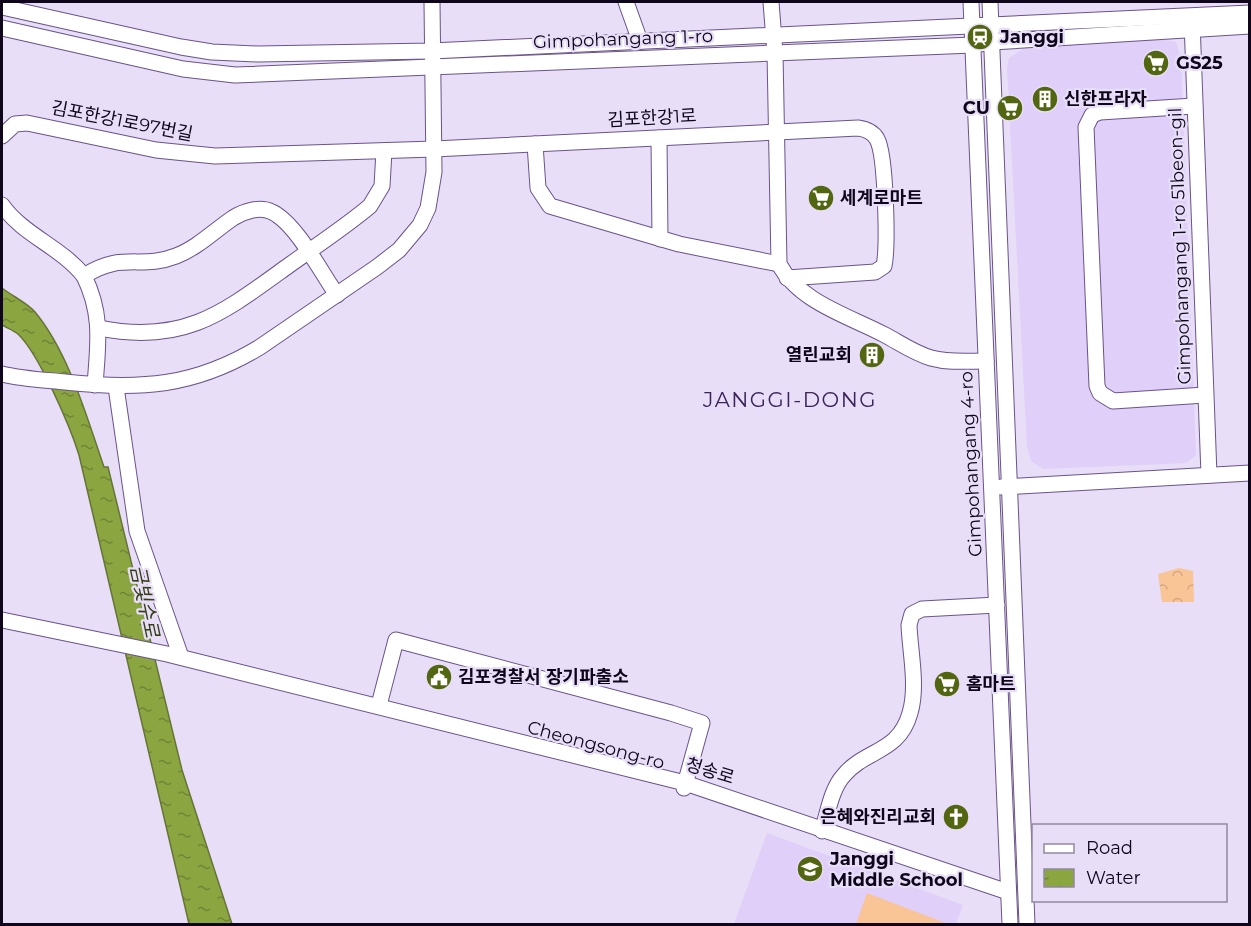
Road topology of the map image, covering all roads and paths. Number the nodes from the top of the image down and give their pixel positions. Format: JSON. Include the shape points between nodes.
{"nodes":[{"id":1,"x":432,"y":2,"type":"edge"},
{"id":2,"x":626,"y":2,"type":"edge"},
{"id":3,"x":771,"y":2,"type":"edge"},
{"id":4,"x":971,"y":2,"type":"edge"},
{"id":5,"x":990,"y":2,"type":"edge"},
{"id":6,"x":4,"y":8,"type":"edge"},
{"id":7,"x":1250,"y":13,"type":"edge"},
{"id":8,"x":1192,"y":23,"type":"junction"},
{"id":9,"x":972,"y":24,"type":"junction"},
{"id":10,"x":991,"y":24,"type":"junction"},
{"id":11,"x":1250,"y":26,"type":"edge"},
{"id":12,"x":3,"y":28,"type":"edge"},
{"id":13,"x":773,"y":35,"type":"junction"},
{"id":14,"x":640,"y":41,"type":"junction"},
{"id":15,"x":992,"y":42,"type":"junction"},
{"id":16,"x":973,"y":45,"type":"junction"},
{"id":17,"x":775,"y":53,"type":"junction"},
{"id":18,"x":431,"y":58,"type":"junction"},
{"id":19,"x":1194,"y":106,"type":"junction"},
{"id":20,"x":776,"y":131,"type":"junction"},
{"id":21,"x":2,"y":136,"type":"edge"},
{"id":22,"x":659,"y":138,"type":"junction"},
{"id":23,"x":535,"y":144,"type":"junction"},
{"id":24,"x":434,"y":150,"type":"junction"},
{"id":25,"x":384,"y":151,"type":"junction"},
{"id":26,"x":2,"y":205,"type":"edge"},
{"id":27,"x":660,"y":239,"type":"junction"},
{"id":28,"x":308,"y":252,"type":"junction"},
{"id":29,"x":779,"y":264,"type":"junction"},
{"id":30,"x":84,"y":276,"type":"junction"},
{"id":31,"x":787,"y":278,"type":"junction"},
{"id":32,"x":337,"y":295,"type":"junction"},
{"id":33,"x":99,"y":328,"type":"junction"},
{"id":34,"x":986,"y":361,"type":"junction"},
{"id":35,"x":6,"y":375,"type":"edge"},
{"id":36,"x":92,"y":385,"type":"junction"},
{"id":37,"x":116,"y":387,"type":"junction"},
{"id":38,"x":1204,"y":395,"type":"junction"},
{"id":39,"x":1250,"y":473,"type":"edge"},
{"id":40,"x":1209,"y":475,"type":"junction"},
{"id":41,"x":1009,"y":486,"type":"junction"},
{"id":42,"x":992,"y":487,"type":"junction"},
{"id":43,"x":997,"y":605,"type":"junction"},
{"id":44,"x":2,"y":620,"type":"edge"},
{"id":45,"x":174,"y":655,"type":"junction"},
{"id":46,"x":379,"y":705,"type":"junction"},
{"id":47,"x":684,"y":786,"type":"junction"},
{"id":48,"x":822,"y":829,"type":"junction"},
{"id":49,"x":1008,"y":891,"type":"junction"},
{"id":50,"x":1025,"y":892,"type":"junction"},
{"id":51,"x":1010,"y":924,"type":"edge"},
{"id":52,"x":1027,"y":924,"type":"edge"}],
"edges":[{"from":1,"to":18,"type":"street"},
{"from":2,"to":14,"type":"street"},
{"from":3,"to":13,"type":"street"},
{"from":4,"to":9,"type":"street","name":"Gimpohangang 4-ro"},
{"from":5,"to":10,"type":"street","name":"Gimpohangang 4-ro"},
{"from":6,"to":18,"type":"street","name":"Gimpohangang 1-ro","via":[[212,52]]},
{"from":7,"to":8,"type":"street","name":"Gimpohangang 1-ro"},
{"from":8,"to":10,"type":"street","name":"Gimpohangang 1-ro"},
{"from":8,"to":11,"type":"street","name":"Gimpohangang 1-ro"},
{"from":8,"to":15,"type":"street","name":"Gimpohangang 1-ro"},
{"from":8,"to":19,"type":"street","name":"Gimpohangang 1-ro 51beon-gil"},
{"from":9,"to":10,"type":"street","name":"Gimpohangang 1-ro"},
{"from":9,"to":13,"type":"street","name":"Gimpohangang 1-ro"},
{"from":9,"to":16,"type":"street","name":"Gimpohangang 4-ro"},
{"from":10,"to":15,"type":"street","name":"Gimpohangang 4-ro"},
{"from":12,"to":18,"type":"street","name":"Gimpohangang 1-ro","via":[[236,75]]},
{"from":13,"to":14,"type":"street","name":"Gimpohangang 1-ro"},
{"from":13,"to":17,"type":"street"},
{"from":14,"to":18,"type":"street","name":"Gimpohangang 1-ro"},
{"from":15,"to":16,"type":"street","name":"Gimpohangang 1-ro"},
{"from":15,"to":41,"type":"street","name":"Gimpohangang 4-ro"},
{"from":16,"to":17,"type":"street","name":"Gimpohangang 1-ro"},
{"from":16,"to":34,"type":"street","name":"Gimpohangang 4-ro"},
{"from":17,"to":18,"type":"street","name":"Gimpohangang 1-ro"},
{"from":17,"to":20,"type":"street"},
{"from":18,"to":24,"type":"street"},
{"from":19,"to":38,"type":"street","name":"Gimpohangang 1-ro 51beon-gil"},
{"from":19,"to":38,"type":"street","via":[[1100,112],[1092,115],[1086,127],[1100,393],[1113,401]]},
{"from":20,"to":22,"type":"street","name":"김포한강1로"},
{"from":20,"to":29,"type":"street"},
{"from":20,"to":31,"type":"street","name":"김포한강1로","via":[[869,131],[880,145],[884,193],[885,260],[880,270]]},
{"from":21,"to":25,"type":"street","name":"김포한강1로97번길","via":[[15,124],[27,123],[182,155]]},
{"from":22,"to":23,"type":"street","name":"김포한강1로"},
{"from":22,"to":27,"type":"street"},
{"from":23,"to":24,"type":"street","name":"김포한강1로"},
{"from":23,"to":27,"type":"street","via":[[538,188],[550,206]]},
{"from":24,"to":25,"type":"street","name":"김포한강1로97번길"},
{"from":24,"to":32,"type":"street","via":[[432,191],[420,225],[399,250]]},
{"from":25,"to":28,"type":"street","via":[[384,172],[377,197]]},
{"from":26,"to":30,"type":"street","via":[[20,225],[69,259]]},
{"from":27,"to":29,"type":"street"},
{"from":28,"to":30,"type":"street","via":[[273,212],[254,210],[234,218],[176,256],[110,262]]},
{"from":28,"to":32,"type":"street"},
{"from":28,"to":33,"type":"street","via":[[233,305],[193,325],[137,334]]},
{"from":29,"to":31,"type":"street"},
{"from":30,"to":33,"type":"street","via":[[97,310]]},
{"from":31,"to":34,"type":"street","via":[[822,304],[920,355],[942,361]]},
{"from":32,"to":37,"type":"street","via":[[260,347],[217,369],[174,383]]},
{"from":33,"to":36,"type":"street"},
{"from":34,"to":42,"type":"street","name":"Gimpohangang 4-ro"},
{"from":35,"to":36,"type":"street"},
{"from":36,"to":37,"type":"street"},
{"from":37,"to":45,"type":"street","via":[[137,531]]},
{"from":38,"to":40,"type":"street","name":"Gimpohangang 1-ro 51beon-gil"},
{"from":39,"to":40,"type":"street"},
{"from":40,"to":41,"type":"street"},
{"from":41,"to":42,"type":"street"},
{"from":41,"to":50,"type":"street","name":"Gimpohangang 4-ro"},
{"from":42,"to":43,"type":"street","name":"Gimpohangang 4-ro"},
{"from":43,"to":48,"type":"street","via":[[922,609],[912,614],[910,715],[894,741],[844,775]]},
{"from":43,"to":49,"type":"street","name":"Gimpohangang 4-ro"},
{"from":44,"to":45,"type":"street","name":"Cheongsong-ro"},
{"from":45,"to":46,"type":"street","name":"Cheongsong-ro"},
{"from":46,"to":47,"type":"street","name":"Cheongsong-ro","via":[[418,720]]},
{"from":46,"to":47,"type":"street","via":[[396,640],[702,723]]},
{"from":47,"to":48,"type":"street","name":"Cheongsong-ro"},
{"from":48,"to":49,"type":"street","name":"Cheongsong-ro","via":[[982,890]]},
{"from":49,"to":50,"type":"street"},
{"from":49,"to":51,"type":"street","name":"Gimpohangang 4-ro"},
{"from":50,"to":52,"type":"street","name":"Gimpohangang 4-ro"}]}
